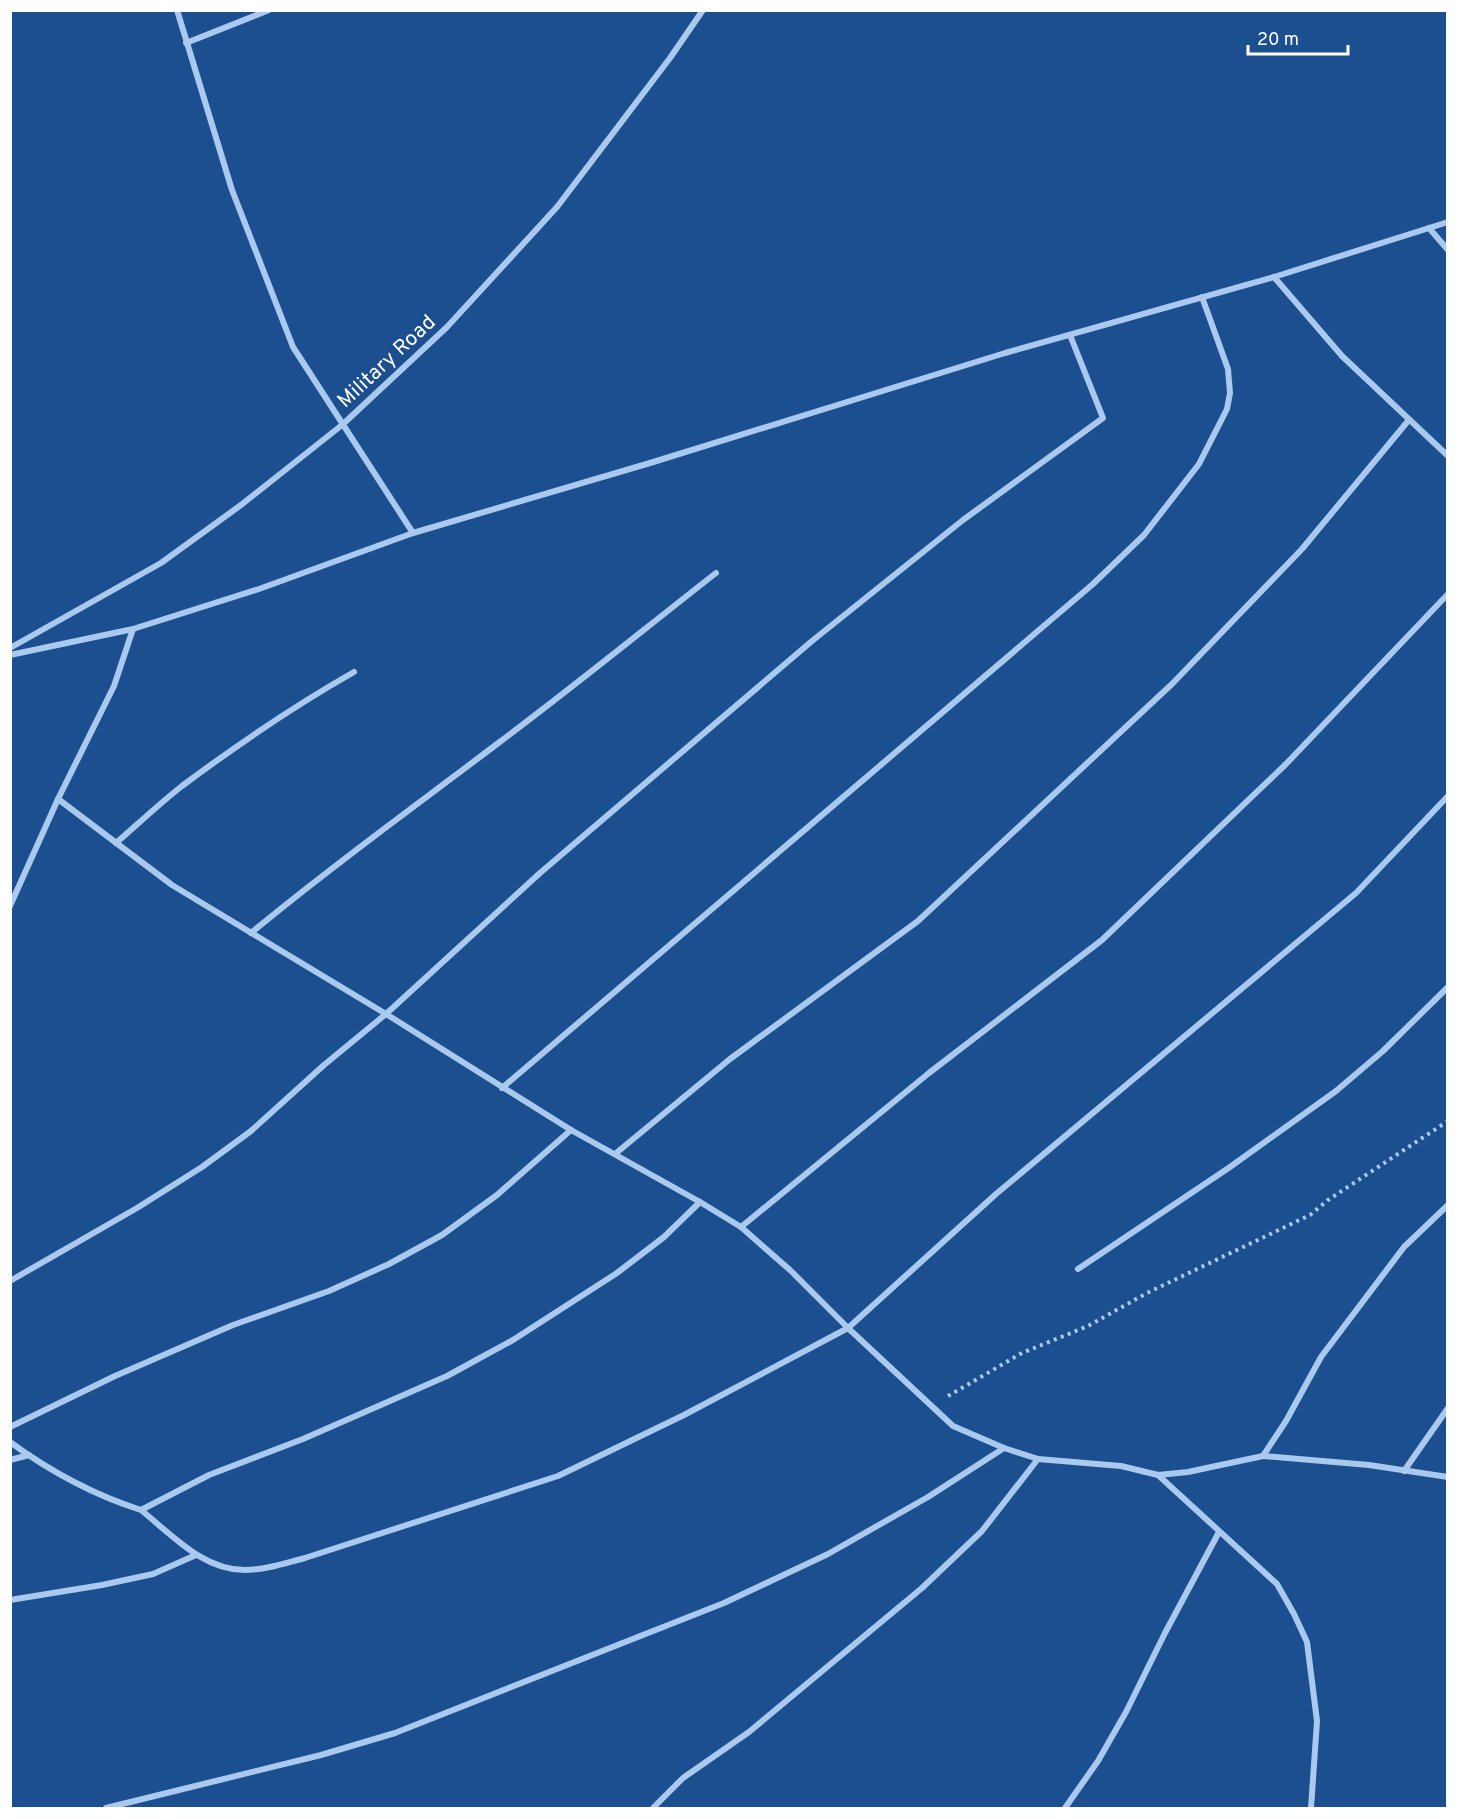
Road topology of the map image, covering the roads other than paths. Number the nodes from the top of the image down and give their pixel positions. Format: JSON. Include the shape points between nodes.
{"nodes":[{"id":1,"x":177,"y":10,"type":"edge"},
{"id":2,"x":269,"y":10,"type":"edge"},
{"id":3,"x":703,"y":10,"type":"edge"},
{"id":4,"x":186,"y":43,"type":"junction"},
{"id":5,"x":1448,"y":222,"type":"edge"},
{"id":6,"x":1429,"y":228,"type":"junction"},
{"id":7,"x":1448,"y":250,"type":"edge"},
{"id":8,"x":1274,"y":277,"type":"junction"},
{"id":9,"x":1202,"y":297,"type":"junction"},
{"id":10,"x":1070,"y":335,"type":"junction"},
{"id":11,"x":1408,"y":421,"type":"junction"},
{"id":12,"x":342,"y":425,"type":"junction"},
{"id":13,"x":1448,"y":456,"type":"edge"},
{"id":14,"x":413,"y":533,"type":"junction"},
{"id":15,"x":716,"y":573,"type":"dead end"},
{"id":16,"x":1448,"y":594,"type":"edge"},
{"id":17,"x":133,"y":629,"type":"junction"},
{"id":18,"x":10,"y":648,"type":"edge"},
{"id":19,"x":10,"y":655,"type":"edge"},
{"id":20,"x":354,"y":672,"type":"dead end"},
{"id":21,"x":1448,"y":796,"type":"edge"},
{"id":22,"x":58,"y":799,"type":"junction"},
{"id":23,"x":116,"y":843,"type":"junction"},
{"id":24,"x":10,"y":906,"type":"edge"},
{"id":25,"x":251,"y":933,"type":"junction"},
{"id":26,"x":1448,"y":987,"type":"edge"},
{"id":27,"x":386,"y":1014,"type":"junction"},
{"id":28,"x":502,"y":1088,"type":"junction"},
{"id":29,"x":571,"y":1130,"type":"junction"},
{"id":30,"x":615,"y":1154,"type":"junction"},
{"id":31,"x":700,"y":1202,"type":"junction"},
{"id":32,"x":1448,"y":1205,"type":"edge"},
{"id":33,"x":741,"y":1227,"type":"junction"},
{"id":34,"x":1078,"y":1269,"type":"dead end"},
{"id":35,"x":10,"y":1281,"type":"edge"},
{"id":36,"x":848,"y":1328,"type":"junction"},
{"id":37,"x":1448,"y":1408,"type":"edge"},
{"id":38,"x":10,"y":1427,"type":"edge"},
{"id":39,"x":10,"y":1442,"type":"edge"},
{"id":40,"x":1004,"y":1448,"type":"junction"},
{"id":41,"x":28,"y":1455,"type":"junction"},
{"id":42,"x":1263,"y":1456,"type":"junction"},
{"id":43,"x":1038,"y":1459,"type":"junction"},
{"id":44,"x":10,"y":1460,"type":"edge"},
{"id":45,"x":1404,"y":1471,"type":"junction"},
{"id":46,"x":1158,"y":1475,"type":"junction"},
{"id":47,"x":1448,"y":1477,"type":"edge"},
{"id":48,"x":141,"y":1510,"type":"junction"},
{"id":49,"x":1219,"y":1532,"type":"junction"},
{"id":50,"x":196,"y":1555,"type":"junction"},
{"id":51,"x":10,"y":1600,"type":"edge"},
{"id":52,"x":106,"y":1809,"type":"edge"},
{"id":53,"x":653,"y":1809,"type":"edge"},
{"id":54,"x":1065,"y":1809,"type":"edge"},
{"id":55,"x":1311,"y":1809,"type":"edge"}],
"edges":[{"from":1,"to":4,"type":"street"},
{"from":2,"to":4,"type":"street"},
{"from":3,"to":12,"type":"street","name":"Military Road","via":[[557,207],[447,327]]},
{"from":4,"to":12,"type":"street","via":[[232,190],[293,347]]},
{"from":5,"to":6,"type":"street"},
{"from":6,"to":7,"type":"street"},
{"from":6,"to":8,"type":"street"},
{"from":8,"to":9,"type":"street"},
{"from":8,"to":11,"type":"street","via":[[1342,356]]},
{"from":9,"to":10,"type":"street"},
{"from":9,"to":28,"type":"street","via":[[1228,369],[1230,393],[1199,464],[1144,535],[1093,584]]},
{"from":10,"to":14,"type":"street"},
{"from":10,"to":27,"type":"street","via":[[1103,418],[963,520],[812,640],[540,873]]},
{"from":11,"to":13,"type":"street"},
{"from":11,"to":30,"type":"street","via":[[1302,549],[1172,684],[918,921],[730,1059]]},
{"from":12,"to":14,"type":"street"},
{"from":12,"to":18,"type":"street","name":"Military Road","via":[[161,563]]},
{"from":14,"to":17,"type":"street","via":[[259,589]]},
{"from":15,"to":25,"type":"street","via":[[305,887]]},
{"from":16,"to":33,"type":"street","via":[[1286,764],[1102,940],[929,1073]]},
{"from":17,"to":19,"type":"street"},
{"from":17,"to":22,"type":"street","via":[[114,686]]},
{"from":20,"to":23,"type":"street","via":[[235,748],[180,788]]},
{"from":21,"to":36,"type":"street","via":[[1356,893],[996,1194]]},
{"from":22,"to":23,"type":"street"},
{"from":22,"to":24,"type":"street"},
{"from":23,"to":25,"type":"street","via":[[172,885]]},
{"from":25,"to":27,"type":"street"},
{"from":26,"to":34,"type":"street","via":[[1336,1091]]},
{"from":27,"to":28,"type":"street"},
{"from":27,"to":35,"type":"street","via":[[251,1131],[202,1167]]},
{"from":28,"to":29,"type":"street"},
{"from":29,"to":30,"type":"street"},
{"from":29,"to":38,"type":"street","via":[[497,1195],[442,1235],[389,1264],[329,1291],[233,1324]]},
{"from":30,"to":31,"type":"street"},
{"from":31,"to":33,"type":"street"},
{"from":31,"to":48,"type":"street","via":[[618,1273],[504,1345],[447,1376],[303,1439],[209,1474]]},
{"from":32,"to":42,"type":"street","via":[[1404,1247],[1321,1357]]},
{"from":33,"to":36,"type":"street"},
{"from":36,"to":40,"type":"street","via":[[953,1426]]},
{"from":36,"to":50,"type":"street","via":[[558,1476],[262,1569],[231,1569]]},
{"from":37,"to":45,"type":"street"},
{"from":39,"to":41,"type":"street"},
{"from":40,"to":43,"type":"street"},
{"from":40,"to":52,"type":"street","via":[[828,1554],[724,1603],[395,1733]]},
{"from":41,"to":44,"type":"street"},
{"from":41,"to":48,"type":"street","via":[[108,1500]]},
{"from":42,"to":45,"type":"street"},
{"from":42,"to":46,"type":"street"},
{"from":43,"to":46,"type":"street","via":[[1121,1466]]},
{"from":43,"to":53,"type":"street","via":[[982,1531],[922,1588],[749,1732],[683,1778]]},
{"from":45,"to":47,"type":"street"},
{"from":46,"to":49,"type":"street"},
{"from":48,"to":50,"type":"street"},
{"from":49,"to":54,"type":"street","via":[[1126,1712]]},
{"from":49,"to":55,"type":"street","via":[[1277,1584],[1307,1642],[1317,1721]]},
{"from":50,"to":51,"type":"street","via":[[153,1574]]}]}
